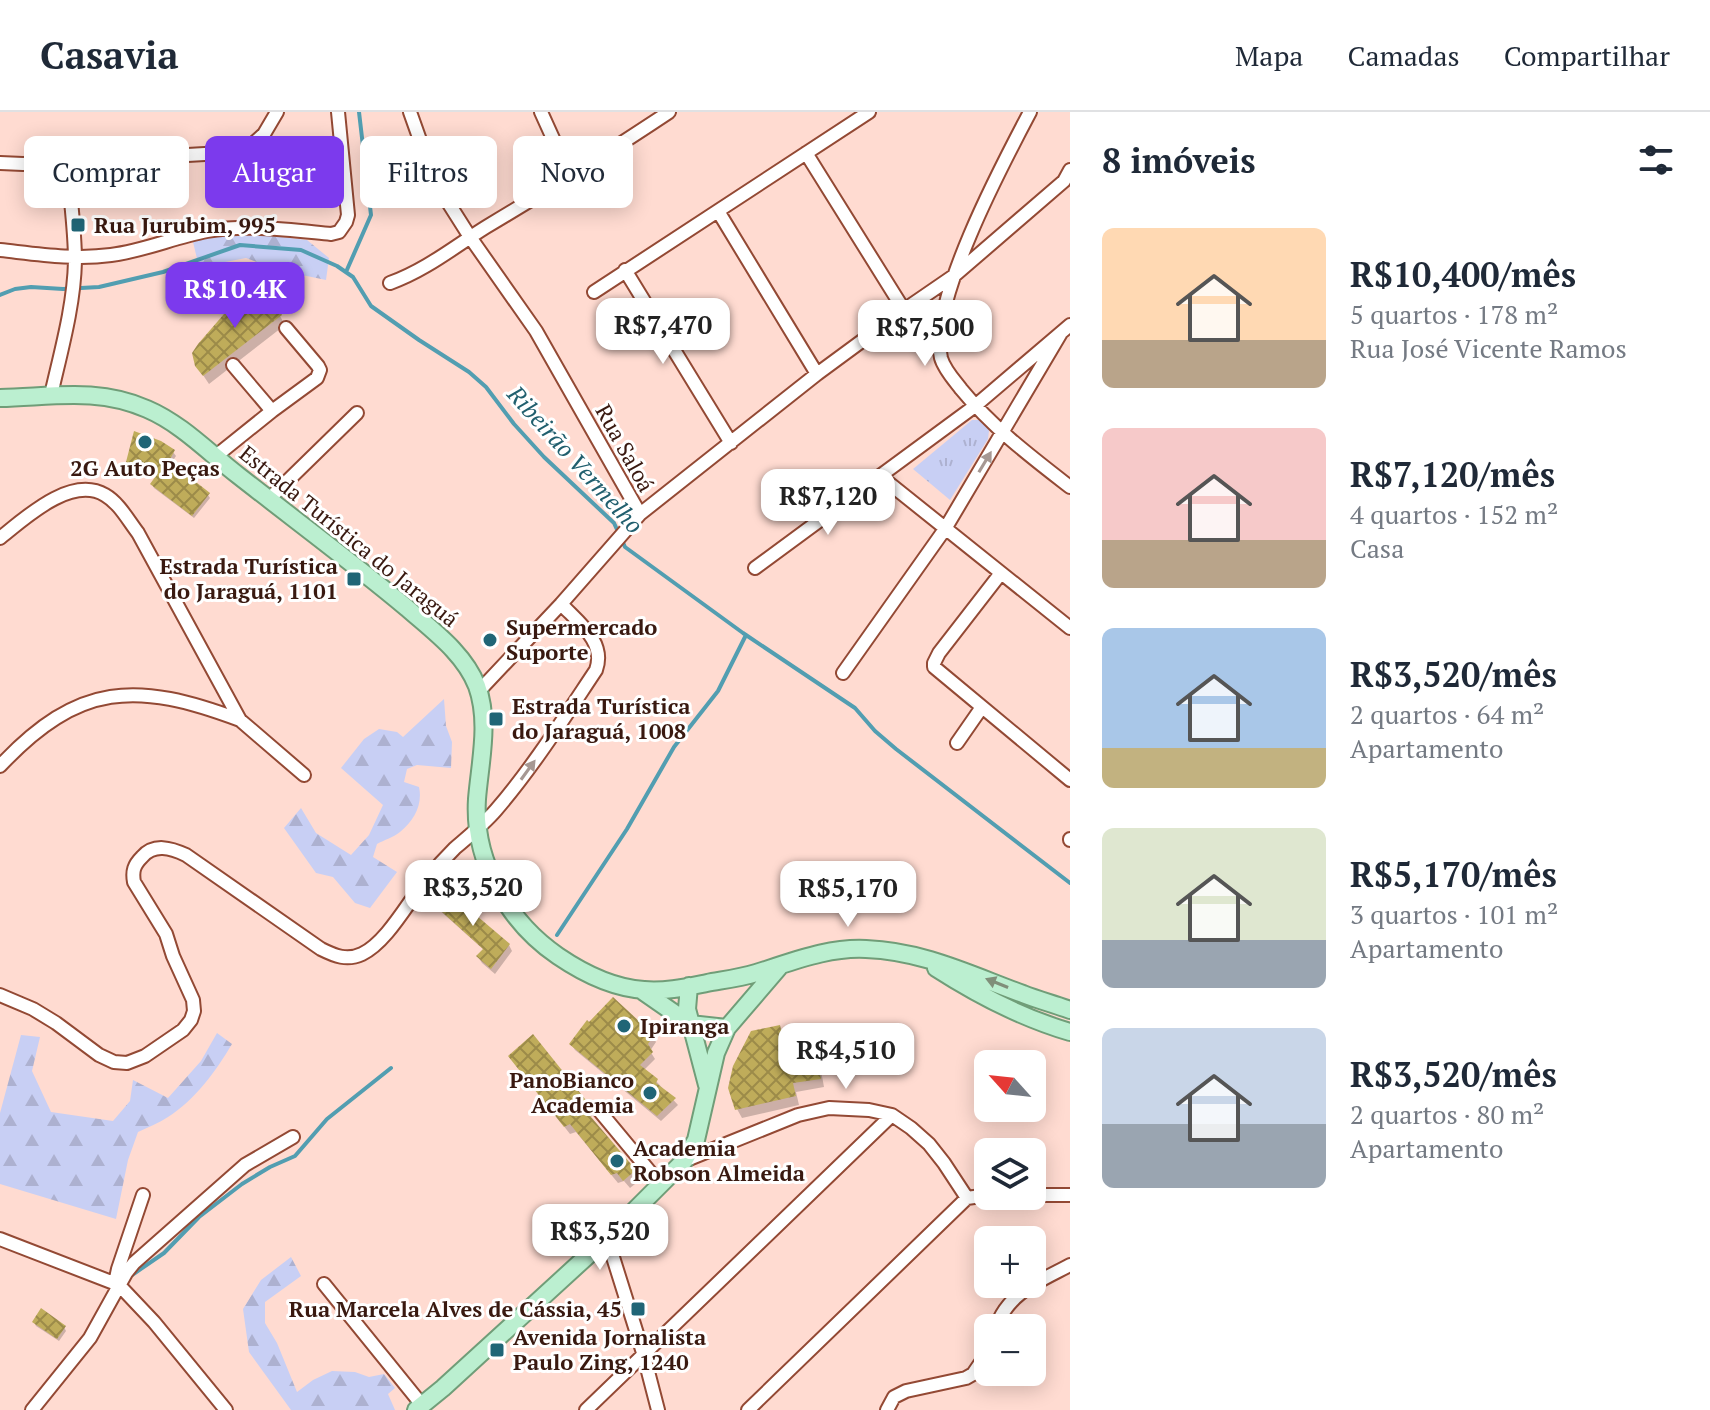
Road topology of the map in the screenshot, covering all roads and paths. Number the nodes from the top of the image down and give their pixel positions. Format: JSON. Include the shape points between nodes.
{"nodes":[{"id":1,"x":277,"y":112,"type":"edge"},
{"id":2,"x":338,"y":112,"type":"edge"},
{"id":3,"x":410,"y":112,"type":"edge"},
{"id":4,"x":541,"y":112,"type":"edge"},
{"id":5,"x":668,"y":112,"type":"edge"},
{"id":6,"x":869,"y":112,"type":"edge"},
{"id":7,"x":1030,"y":112,"type":"edge"},
{"id":8,"x":552,"y":136,"type":"edge"},
{"id":9,"x":631,"y":136,"type":"edge"},
{"id":10,"x":806,"y":153,"type":"junction"},
{"id":11,"x":189,"y":155,"type":"edge"},
{"id":12,"x":0,"y":163,"type":"edge"},
{"id":13,"x":24,"y":164,"type":"edge"},
{"id":14,"x":1068,"y":176,"type":"edge"},
{"id":15,"x":71,"y":208,"type":"edge"},
{"id":16,"x":518,"y":208,"type":"edge"},
{"id":17,"x":718,"y":211,"type":"junction"},
{"id":18,"x":470,"y":237,"type":"junction"},
{"id":19,"x":0,"y":250,"type":"edge"},
{"id":20,"x":75,"y":258,"type":"junction"},
{"id":21,"x":625,"y":270,"type":"junction"},
{"id":22,"x":955,"y":275,"type":"junction"},
{"id":23,"x":390,"y":283,"type":"dead end"},
{"id":24,"x":594,"y":292,"type":"dead end"},
{"id":25,"x":904,"y":310,"type":"junction"},
{"id":26,"x":286,"y":328,"type":"dead end"},
{"id":27,"x":1067,"y":329,"type":"edge"},
{"id":28,"x":233,"y":365,"type":"dead end"},
{"id":29,"x":817,"y":374,"type":"junction"},
{"id":30,"x":51,"y":395,"type":"junction"},
{"id":31,"x":0,"y":398,"type":"edge"},
{"id":32,"x":975,"y":406,"type":"junction"},
{"id":33,"x":272,"y":411,"type":"junction"},
{"id":34,"x":357,"y":413,"type":"dead end"},
{"id":35,"x":1002,"y":434,"type":"junction"},
{"id":36,"x":731,"y":443,"type":"junction"},
{"id":37,"x":216,"y":456,"type":"junction"},
{"id":38,"x":880,"y":476,"type":"junction"},
{"id":39,"x":1070,"y":487,"type":"edge"},
{"id":40,"x":269,"y":499,"type":"junction"},
{"id":41,"x":636,"y":517,"type":"junction"},
{"id":42,"x":945,"y":529,"type":"junction"},
{"id":43,"x":0,"y":538,"type":"edge"},
{"id":44,"x":755,"y":568,"type":"dead end"},
{"id":45,"x":1001,"y":573,"type":"junction"},
{"id":46,"x":561,"y":604,"type":"junction"},
{"id":47,"x":1068,"y":621,"type":"edge"},
{"id":48,"x":843,"y":673,"type":"dead end"},
{"id":49,"x":479,"y":691,"type":"junction"},
{"id":50,"x":982,"y":707,"type":"junction"},
{"id":51,"x":240,"y":720,"type":"junction"},
{"id":52,"x":957,"y":743,"type":"dead end"},
{"id":53,"x":0,"y":766,"type":"edge"},
{"id":54,"x":304,"y":775,"type":"dead end"},
{"id":55,"x":1070,"y":780,"type":"edge"},
{"id":56,"x":477,"y":828,"type":"junction"},
{"id":57,"x":918,"y":956,"type":"junction"},
{"id":58,"x":783,"y":964,"type":"junction"},
{"id":59,"x":751,"y":975,"type":"junction"},
{"id":60,"x":689,"y":986,"type":"junction"},
{"id":61,"x":641,"y":990,"type":"junction"},
{"id":62,"x":0,"y":995,"type":"edge"},
{"id":63,"x":754,"y":995,"type":"junction"},
{"id":64,"x":1070,"y":1010,"type":"edge"},
{"id":65,"x":1030,"y":1019,"type":"junction"},
{"id":66,"x":690,"y":1024,"type":"junction"},
{"id":67,"x":727,"y":1028,"type":"junction"},
{"id":68,"x":1070,"y":1032,"type":"edge"},
{"id":69,"x":1070,"y":1044,"type":"edge"},
{"id":70,"x":708,"y":1087,"type":"junction"},
{"id":71,"x":597,"y":1108,"type":"dead end"},
{"id":72,"x":892,"y":1115,"type":"junction"},
{"id":73,"x":293,"y":1137,"type":"dead end"},
{"id":74,"x":684,"y":1161,"type":"junction"},
{"id":75,"x":661,"y":1185,"type":"junction"},
{"id":76,"x":143,"y":1195,"type":"dead end"},
{"id":77,"x":1046,"y":1195,"type":"edge"},
{"id":78,"x":1070,"y":1195,"type":"edge"},
{"id":79,"x":974,"y":1197,"type":"edge"},
{"id":80,"x":967,"y":1198,"type":"junction"},
{"id":81,"x":607,"y":1238,"type":"junction"},
{"id":82,"x":0,"y":1239,"type":"edge"},
{"id":83,"x":1070,"y":1265,"type":"edge"},
{"id":84,"x":117,"y":1284,"type":"junction"},
{"id":85,"x":324,"y":1284,"type":"dead end"},
{"id":86,"x":1002,"y":1314,"type":"edge"},
{"id":87,"x":644,"y":1356,"type":"junction"},
{"id":88,"x":974,"y":1373,"type":"edge"},
{"id":89,"x":419,"y":1407,"type":"edge"},
{"id":90,"x":32,"y":1410,"type":"edge"},
{"id":91,"x":226,"y":1410,"type":"edge"},
{"id":92,"x":586,"y":1410,"type":"edge"},
{"id":93,"x":658,"y":1410,"type":"edge"},
{"id":94,"x":748,"y":1410,"type":"edge"},
{"id":95,"x":887,"y":1410,"type":"edge"}],
"edges":[{"from":1,"to":11,"type":"street","via":[[254,143],[222,153]]},
{"from":2,"to":20,"type":"street","via":[[348,215],[339,232],[228,228],[141,250]]},
{"from":3,"to":18,"type":"street","name":"Rua Saloá","via":[[444,196]]},
{"from":4,"to":8,"type":"street"},
{"from":5,"to":9,"type":"street"},
{"from":6,"to":10,"type":"street"},
{"from":7,"to":22,"type":"street","via":[[980,211]]},
{"from":10,"to":17,"type":"street"},
{"from":10,"to":25,"type":"street"},
{"from":12,"to":13,"type":"street"},
{"from":14,"to":22,"type":"street"},
{"from":15,"to":20,"type":"street"},
{"from":16,"to":18,"type":"street"},
{"from":17,"to":21,"type":"street"},
{"from":17,"to":29,"type":"street"},
{"from":18,"to":23,"type":"street","via":[[412,275]]},
{"from":18,"to":41,"type":"street","name":"Rua Saloá","via":[[536,331]]},
{"from":19,"to":20,"type":"street"},
{"from":20,"to":30,"type":"street"},
{"from":21,"to":24,"type":"street"},
{"from":21,"to":36,"type":"street"},
{"from":22,"to":25,"type":"street"},
{"from":22,"to":32,"type":"street","via":[[940,336],[941,359]]},
{"from":25,"to":29,"type":"street"},
{"from":26,"to":33,"type":"street","via":[[320,370],[317,378]]},
{"from":27,"to":32,"type":"street"},
{"from":27,"to":35,"type":"street"},
{"from":28,"to":33,"type":"street"},
{"from":29,"to":36,"type":"street"},
{"from":30,"to":31,"type":"main road","name":"Estrada Turística do Jaraguá"},
{"from":30,"to":37,"type":"main road","name":"Estrada Turística do Jaraguá","via":[[90,394],[149,409]]},
{"from":32,"to":35,"type":"street"},
{"from":32,"to":38,"type":"street"},
{"from":33,"to":37,"type":"street"},
{"from":34,"to":40,"type":"street"},
{"from":35,"to":39,"type":"street"},
{"from":42,"to":35,"type":"street","one_way":true},
{"from":36,"to":41,"type":"street"},
{"from":37,"to":40,"type":"main road","name":"Estrada Turística do Jaraguá"},
{"from":38,"to":42,"type":"street"},
{"from":38,"to":44,"type":"street"},
{"from":40,"to":49,"type":"main road","name":"Estrada Turística do Jaraguá","via":[[432,629],[461,658]]},
{"from":41,"to":46,"type":"street"},
{"from":42,"to":45,"type":"street"},
{"from":42,"to":48,"type":"street"},
{"from":43,"to":51,"type":"street","via":[[61,495],[82,489],[106,495],[138,533]]},
{"from":45,"to":47,"type":"street"},
{"from":45,"to":50,"type":"street","via":[[934,663]]},
{"from":46,"to":49,"type":"street"},
{"from":56,"to":46,"type":"street","one_way":true,"via":[[519,783],[600,660],[593,639]]},
{"from":49,"to":56,"type":"main road","name":"Estrada Turística do Jaraguá","via":[[484,746]]},
{"from":50,"to":52,"type":"street"},
{"from":50,"to":55,"type":"street"},
{"from":51,"to":53,"type":"street","via":[[163,697],[100,698],[45,725]]},
{"from":51,"to":54,"type":"street"},
{"from":56,"to":61,"type":"main road","name":"Estrada Turística do Jaraguá","via":[[489,873],[531,934],[586,973]]},
{"from":56,"to":62,"type":"street","via":[[376,943],[351,958],[321,949],[186,855],[173,849],[146,852],[136,864],[134,882],[166,934],[194,1011],[183,1030],[127,1063],[99,1055],[33,1009]]},
{"from":57,"to":58,"type":"main road","name":"Estrada Turística do Jaraguá","via":[[836,950]]},
{"from":64,"to":57,"type":"main road","name":"Estrada Turística do Jaraguá","one_way":true},
{"from":57,"to":65,"type":"main road","name":"Estrada Turística do Jaraguá"},
{"from":58,"to":59,"type":"main road","name":"Estrada Turística do Jaraguá"},
{"from":58,"to":63,"type":"main road"},
{"from":59,"to":60,"type":"main road","name":"Estrada Turística do Jaraguá"},
{"from":59,"to":63,"type":"main road","via":[[757,983]]},
{"from":60,"to":61,"type":"main road","name":"Estrada Turística do Jaraguá"},
{"from":60,"to":66,"type":"main road"},
{"from":61,"to":66,"type":"main road"},
{"from":63,"to":67,"type":"main road"},
{"from":65,"to":68,"type":"main road","name":"Estrada Turística do Jaraguá"},
{"from":65,"to":69,"type":"main road"},
{"from":66,"to":67,"type":"main road"},
{"from":66,"to":70,"type":"main road"},
{"from":67,"to":70,"type":"main road"},
{"from":70,"to":74,"type":"main road","via":[[696,1140]]},
{"from":71,"to":75,"type":"street"},
{"from":72,"to":74,"type":"street","via":[[829,1108],[798,1115]]},
{"from":72,"to":80,"type":"street","via":[[929,1144]]},
{"from":72,"to":87,"type":"street"},
{"from":73,"to":84,"type":"street","via":[[245,1165],[152,1245]]},
{"from":74,"to":75,"type":"main road"},
{"from":75,"to":81,"type":"main road"},
{"from":76,"to":84,"type":"street"},
{"from":77,"to":78,"type":"street"},
{"from":79,"to":80,"type":"street"},
{"from":80,"to":94,"type":"street"},
{"from":81,"to":87,"type":"street"},
{"from":81,"to":89,"type":"main road"},
{"from":82,"to":84,"type":"street"},
{"from":83,"to":86,"type":"street","via":[[1014,1297]]},
{"from":84,"to":90,"type":"street","via":[[90,1338]]},
{"from":84,"to":91,"type":"street"},
{"from":85,"to":89,"type":"street"},
{"from":87,"to":92,"type":"street"},
{"from":87,"to":93,"type":"street"},
{"from":88,"to":95,"type":"street","via":[[906,1391],[894,1397]]}]}
